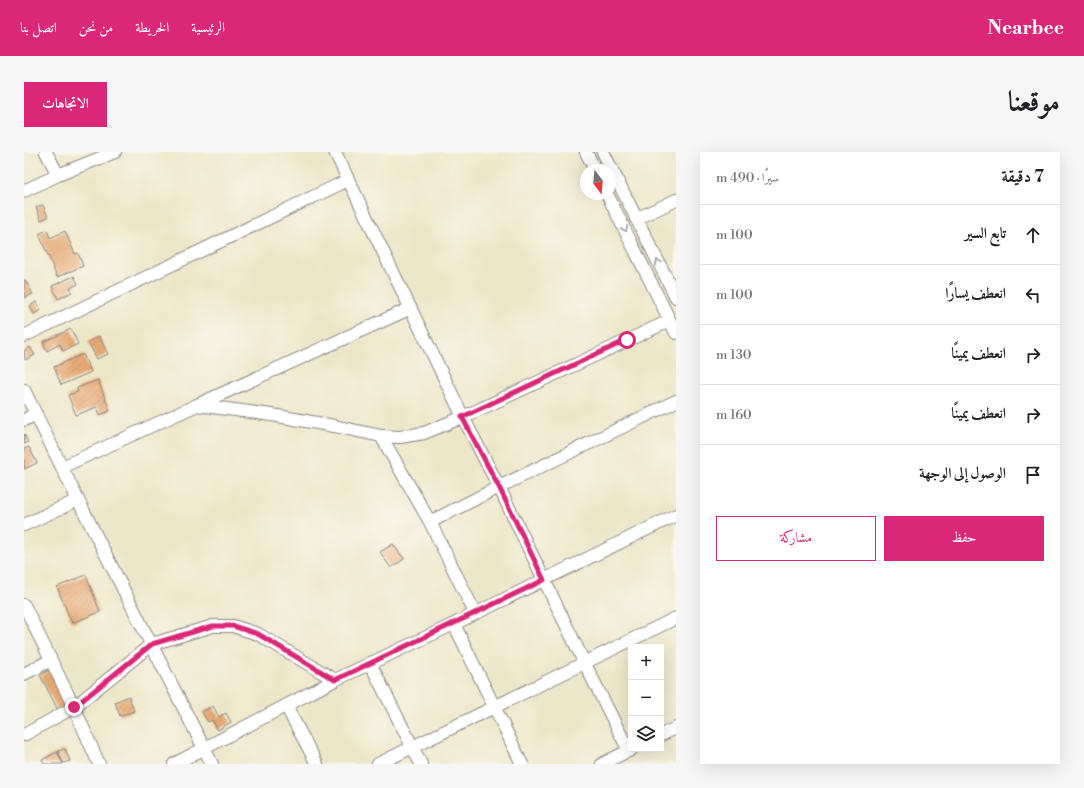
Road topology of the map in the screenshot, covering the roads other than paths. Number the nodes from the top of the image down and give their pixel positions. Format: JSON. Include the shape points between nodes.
{"nodes":[{"id":1,"x":46,"y":152,"type":"edge"},
{"id":2,"x":115,"y":152,"type":"edge"},
{"id":3,"x":335,"y":152,"type":"edge"},
{"id":4,"x":586,"y":152,"type":"edge"},
{"id":5,"x":603,"y":152,"type":"edge"},
{"id":6,"x":592,"y":164,"type":"edge"},
{"id":7,"x":58,"y":175,"type":"junction"},
{"id":8,"x":348,"y":180,"type":"junction"},
{"id":9,"x":24,"y":191,"type":"edge"},
{"id":10,"x":610,"y":200,"type":"edge"},
{"id":11,"x":676,"y":200,"type":"edge"},
{"id":12,"x":636,"y":219,"type":"junction"},
{"id":13,"x":676,"y":297,"type":"edge"},
{"id":14,"x":411,"y":308,"type":"junction"},
{"id":15,"x":669,"y":321,"type":"junction"},
{"id":16,"x":676,"y":333,"type":"edge"},
{"id":17,"x":24,"y":336,"type":"edge"},
{"id":18,"x":24,"y":390,"type":"edge"},
{"id":19,"x":676,"y":401,"type":"edge"},
{"id":20,"x":197,"y":405,"type":"junction"},
{"id":21,"x":36,"y":414,"type":"junction"},
{"id":22,"x":462,"y":417,"type":"junction"},
{"id":23,"x":24,"y":420,"type":"edge"},
{"id":24,"x":381,"y":436,"type":"junction"},
{"id":25,"x":62,"y":467,"type":"junction"},
{"id":26,"x":499,"y":487,"type":"junction"},
{"id":27,"x":78,"y":500,"type":"junction"},
{"id":28,"x":676,"y":515,"type":"edge"},
{"id":29,"x":430,"y":522,"type":"junction"},
{"id":30,"x":24,"y":525,"type":"edge"},
{"id":31,"x":544,"y":580,"type":"junction"},
{"id":32,"x":24,"y":605,"type":"edge"},
{"id":33,"x":475,"y":613,"type":"junction"},
{"id":34,"x":676,"y":618,"type":"edge"},
{"id":35,"x":454,"y":624,"type":"junction"},
{"id":36,"x":152,"y":644,"type":"junction"},
{"id":37,"x":51,"y":660,"type":"junction"},
{"id":38,"x":370,"y":662,"type":"junction"},
{"id":39,"x":585,"y":664,"type":"junction"},
{"id":40,"x":24,"y":674,"type":"edge"},
{"id":41,"x":335,"y":680,"type":"junction"},
{"id":42,"x":286,"y":706,"type":"junction"},
{"id":43,"x":74,"y":707,"type":"junction"},
{"id":44,"x":494,"y":708,"type":"junction"},
{"id":45,"x":676,"y":728,"type":"edge"},
{"id":46,"x":664,"y":734,"type":"edge"},
{"id":47,"x":24,"y":735,"type":"edge"},
{"id":48,"x":628,"y":746,"type":"edge"},
{"id":49,"x":412,"y":747,"type":"junction"},
{"id":50,"x":204,"y":748,"type":"junction"},
{"id":51,"x":628,"y":751,"type":"edge"},
{"id":52,"x":99,"y":764,"type":"edge"},
{"id":53,"x":174,"y":764,"type":"edge"},
{"id":54,"x":212,"y":764,"type":"edge"},
{"id":55,"x":317,"y":764,"type":"edge"},
{"id":56,"x":378,"y":764,"type":"edge"},
{"id":57,"x":421,"y":764,"type":"edge"},
{"id":58,"x":522,"y":764,"type":"edge"},
{"id":59,"x":602,"y":764,"type":"edge"}],
"edges":[{"from":1,"to":7,"type":"street"},
{"from":2,"to":7,"type":"street"},
{"from":3,"to":8,"type":"street"},
{"from":4,"to":6,"type":"street"},
{"from":5,"to":12,"type":"street"},
{"from":7,"to":9,"type":"street"},
{"from":8,"to":14,"type":"street"},
{"from":8,"to":17,"type":"street"},
{"from":10,"to":15,"type":"street","one_way":true},
{"from":11,"to":12,"type":"street"},
{"from":13,"to":12,"type":"street","one_way":true},
{"from":14,"to":20,"type":"street"},
{"from":14,"to":22,"type":"street"},
{"from":15,"to":16,"type":"street"},
{"from":15,"to":22,"type":"street"},
{"from":18,"to":21,"type":"street"},
{"from":19,"to":26,"type":"street"},
{"from":20,"to":24,"type":"street","via":[[272,415]]},
{"from":20,"to":25,"type":"street"},
{"from":21,"to":23,"type":"street"},
{"from":21,"to":25,"type":"street"},
{"from":22,"to":24,"type":"street","via":[[424,433],[400,438]]},
{"from":22,"to":26,"type":"street"},
{"from":24,"to":29,"type":"street"},
{"from":25,"to":27,"type":"street"},
{"from":26,"to":29,"type":"street"},
{"from":26,"to":31,"type":"street"},
{"from":27,"to":30,"type":"street"},
{"from":27,"to":36,"type":"street"},
{"from":28,"to":31,"type":"street"},
{"from":29,"to":33,"type":"street"},
{"from":31,"to":33,"type":"street"},
{"from":31,"to":39,"type":"street"},
{"from":32,"to":37,"type":"street"},
{"from":33,"to":35,"type":"street"},
{"from":34,"to":39,"type":"street"},
{"from":35,"to":38,"type":"street"},
{"from":35,"to":44,"type":"street"},
{"from":36,"to":41,"type":"street","via":[[213,626],[233,626],[258,634]]},
{"from":36,"to":43,"type":"street"},
{"from":36,"to":50,"type":"street"},
{"from":37,"to":40,"type":"street"},
{"from":37,"to":43,"type":"street"},
{"from":38,"to":41,"type":"street"},
{"from":38,"to":49,"type":"street"},
{"from":39,"to":44,"type":"street"},
{"from":39,"to":48,"type":"street"},
{"from":41,"to":42,"type":"street"},
{"from":42,"to":50,"type":"street"},
{"from":42,"to":55,"type":"street"},
{"from":43,"to":47,"type":"street"},
{"from":43,"to":52,"type":"street"},
{"from":44,"to":49,"type":"street"},
{"from":44,"to":58,"type":"street"},
{"from":45,"to":46,"type":"street"},
{"from":49,"to":56,"type":"street"},
{"from":49,"to":57,"type":"street"},
{"from":50,"to":53,"type":"street"},
{"from":50,"to":54,"type":"street"},
{"from":51,"to":59,"type":"street"}]}
